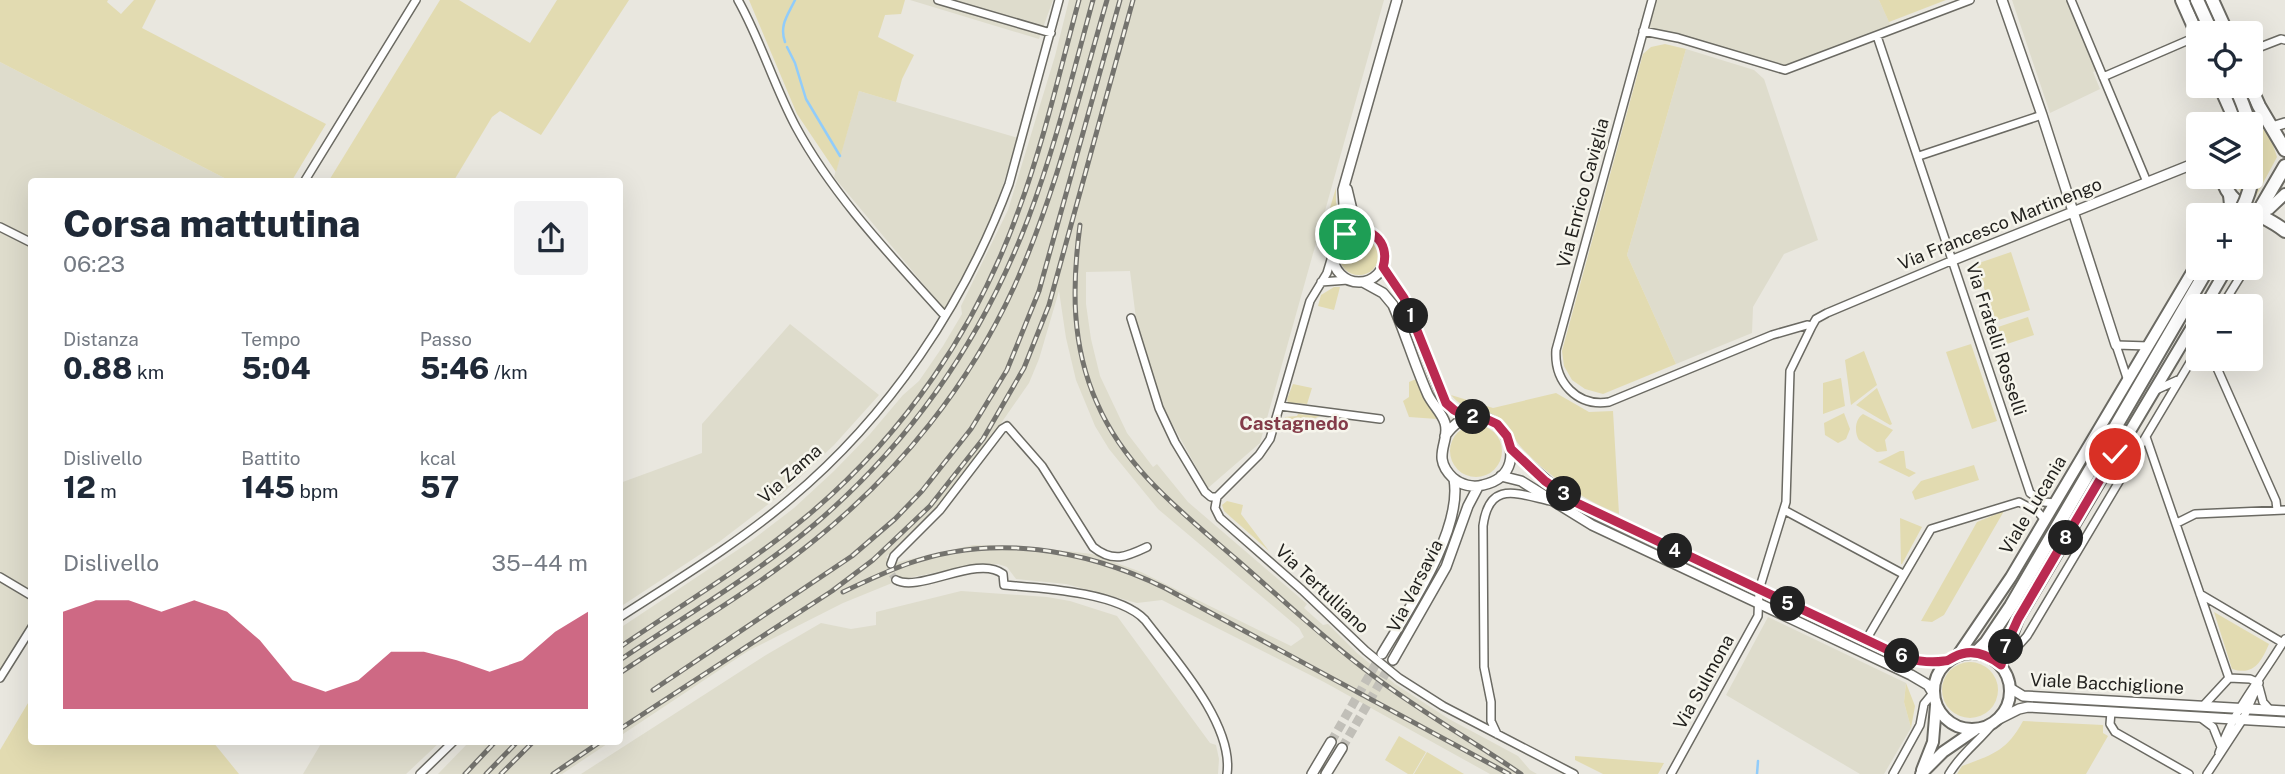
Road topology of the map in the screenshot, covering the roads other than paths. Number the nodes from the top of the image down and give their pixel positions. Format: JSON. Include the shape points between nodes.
{"nodes":[{"id":1,"x":416,"y":0,"type":"edge"},
{"id":2,"x":738,"y":0,"type":"edge"},
{"id":3,"x":938,"y":0,"type":"edge"},
{"id":4,"x":1059,"y":0,"type":"edge"},
{"id":5,"x":1397,"y":0,"type":"edge"},
{"id":6,"x":1652,"y":0,"type":"edge"},
{"id":7,"x":1970,"y":0,"type":"edge"},
{"id":8,"x":2002,"y":0,"type":"edge"},
{"id":9,"x":2071,"y":0,"type":"edge"},
{"id":10,"x":2182,"y":0,"type":"edge"},
{"id":11,"x":2197,"y":0,"type":"edge"},
{"id":12,"x":2212,"y":0,"type":"edge"},
{"id":13,"x":2191,"y":21,"type":"edge"},
{"id":14,"x":2207,"y":21,"type":"edge"},
{"id":15,"x":2222,"y":21,"type":"edge"},
{"id":16,"x":1643,"y":32,"type":"junction"},
{"id":17,"x":1051,"y":33,"type":"junction"},
{"id":18,"x":1877,"y":36,"type":"junction"},
{"id":19,"x":2285,"y":40,"type":"edge"},
{"id":20,"x":2186,"y":41,"type":"edge"},
{"id":21,"x":2263,"y":46,"type":"edge"},
{"id":22,"x":2103,"y":77,"type":"junction"},
{"id":23,"x":2240,"y":98,"type":"edge"},
{"id":24,"x":2259,"y":98,"type":"edge"},
{"id":25,"x":2042,"y":115,"type":"junction"},
{"id":26,"x":2279,"y":125,"type":"edge"},
{"id":27,"x":2285,"y":150,"type":"edge"},
{"id":28,"x":1919,"y":156,"type":"junction"},
{"id":29,"x":2186,"y":166,"type":"edge"},
{"id":30,"x":2285,"y":166,"type":"edge"},
{"id":31,"x":306,"y":178,"type":"edge"},
{"id":32,"x":1347,"y":179,"type":"junction"},
{"id":33,"x":2147,"y":181,"type":"junction"},
{"id":34,"x":2227,"y":189,"type":"edge"},
{"id":35,"x":2285,"y":194,"type":"edge"},
{"id":36,"x":2229,"y":195,"type":"junction"},
{"id":37,"x":2230,"y":203,"type":"edge"},
{"id":38,"x":2237,"y":203,"type":"edge"},
{"id":39,"x":2244,"y":203,"type":"edge"},
{"id":40,"x":2263,"y":204,"type":"edge"},
{"id":41,"x":2072,"y":212,"type":"junction"},
{"id":42,"x":2263,"y":213,"type":"edge"},
{"id":43,"x":2263,"y":223,"type":"edge"},
{"id":44,"x":0,"y":227,"type":"edge"},
{"id":45,"x":1367,"y":231,"type":"junction"},
{"id":46,"x":2285,"y":231,"type":"edge"},
{"id":47,"x":1346,"y":234,"type":"junction"},
{"id":48,"x":28,"y":241,"type":"edge"},
{"id":49,"x":1333,"y":253,"type":"junction"},
{"id":50,"x":1953,"y":260,"type":"junction"},
{"id":51,"x":1383,"y":267,"type":"junction"},
{"id":52,"x":1348,"y":280,"type":"junction"},
{"id":53,"x":2188,"y":280,"type":"edge"},
{"id":54,"x":2201,"y":280,"type":"edge"},
{"id":55,"x":2220,"y":280,"type":"edge"},
{"id":56,"x":1321,"y":282,"type":"junction"},
{"id":57,"x":1363,"y":282,"type":"junction"},
{"id":58,"x":2214,"y":289,"type":"junction"},
{"id":59,"x":2211,"y":294,"type":"edge"},
{"id":60,"x":2216,"y":294,"type":"edge"},
{"id":61,"x":945,"y":316,"type":"junction"},
{"id":62,"x":1130,"y":318,"type":"dead end"},
{"id":63,"x":1814,"y":323,"type":"junction"},
{"id":64,"x":2186,"y":337,"type":"edge"},
{"id":65,"x":2116,"y":345,"type":"junction"},
{"id":66,"x":2149,"y":346,"type":"junction"},
{"id":67,"x":2186,"y":370,"type":"edge"},
{"id":68,"x":2218,"y":371,"type":"edge"},
{"id":69,"x":2180,"y":380,"type":"junction"},
{"id":70,"x":2128,"y":381,"type":"junction"},
{"id":71,"x":1571,"y":392,"type":"joint"},
{"id":72,"x":2152,"y":392,"type":"junction"},
{"id":73,"x":1280,"y":406,"type":"junction"},
{"id":74,"x":1469,"y":418,"type":"junction"},
{"id":75,"x":1380,"y":419,"type":"dead end"},
{"id":76,"x":1445,"y":436,"type":"junction"},
{"id":77,"x":2146,"y":437,"type":"junction"},
{"id":78,"x":1511,"y":449,"type":"junction"},
{"id":79,"x":1501,"y":476,"type":"junction"},
{"id":80,"x":1454,"y":478,"type":"junction"},
{"id":81,"x":1479,"y":486,"type":"junction"},
{"id":82,"x":2030,"y":494,"type":"junction"},
{"id":83,"x":1217,"y":497,"type":"junction"},
{"id":84,"x":1551,"y":501,"type":"junction"},
{"id":85,"x":2024,"y":503,"type":"junction"},
{"id":86,"x":2055,"y":503,"type":"junction"},
{"id":87,"x":1784,"y":510,"type":"junction"},
{"id":88,"x":2281,"y":510,"type":"edge"},
{"id":89,"x":2045,"y":520,"type":"junction"},
{"id":90,"x":2177,"y":523,"type":"junction"},
{"id":91,"x":1147,"y":547,"type":"dead end"},
{"id":92,"x":891,"y":564,"type":"dead end"},
{"id":93,"x":1903,"y":574,"type":"junction"},
{"id":94,"x":0,"y":577,"type":"edge"},
{"id":95,"x":895,"y":580,"type":"dead end"},
{"id":96,"x":1759,"y":590,"type":"junction"},
{"id":97,"x":28,"y":594,"type":"edge"},
{"id":98,"x":2200,"y":594,"type":"junction"},
{"id":99,"x":1759,"y":603,"type":"junction"},
{"id":100,"x":623,"y":615,"type":"edge"},
{"id":101,"x":28,"y":633,"type":"edge"},
{"id":102,"x":1866,"y":640,"type":"junction"},
{"id":103,"x":2284,"y":641,"type":"edge"},
{"id":104,"x":1977,"y":652,"type":"junction"},
{"id":105,"x":1382,"y":653,"type":"tunnel mouth"},
{"id":106,"x":2004,"y":654,"type":"junction"},
{"id":107,"x":1958,"y":655,"type":"junction"},
{"id":108,"x":1393,"y":660,"type":"tunnel mouth"},
{"id":109,"x":1947,"y":662,"type":"junction"},
{"id":110,"x":2001,"y":665,"type":"junction"},
{"id":111,"x":0,"y":678,"type":"edge"},
{"id":112,"x":2229,"y":678,"type":"junction"},
{"id":113,"x":2259,"y":683,"type":"junction"},
{"id":114,"x":2010,"y":688,"type":"junction"},
{"id":115,"x":1933,"y":693,"type":"junction"},
{"id":116,"x":1936,"y":705,"type":"junction"},
{"id":117,"x":2204,"y":705,"type":"junction"},
{"id":118,"x":2243,"y":709,"type":"junction"},
{"id":119,"x":2270,"y":710,"type":"junction"},
{"id":120,"x":2285,"y":711,"type":"edge"},
{"id":121,"x":2111,"y":712,"type":"junction"},
{"id":122,"x":2201,"y":718,"type":"junction"},
{"id":123,"x":2238,"y":719,"type":"junction"},
{"id":124,"x":1995,"y":721,"type":"junction"},
{"id":125,"x":2285,"y":722,"type":"edge"},
{"id":126,"x":1977,"y":729,"type":"junction"},
{"id":127,"x":1497,"y":734,"type":"junction"},
{"id":128,"x":1331,"y":741,"type":"tunnel mouth"},
{"id":129,"x":450,"y":745,"type":"edge"},
{"id":130,"x":1342,"y":748,"type":"tunnel mouth"},
{"id":131,"x":2220,"y":750,"type":"junction"},
{"id":132,"x":2185,"y":772,"type":"edge"},
{"id":133,"x":420,"y":774,"type":"edge"},
{"id":134,"x":1227,"y":774,"type":"edge"},
{"id":135,"x":1312,"y":774,"type":"edge"},
{"id":136,"x":1326,"y":774,"type":"edge"},
{"id":137,"x":1574,"y":774,"type":"edge"},
{"id":138,"x":1671,"y":774,"type":"edge"},
{"id":139,"x":1893,"y":774,"type":"edge"},
{"id":140,"x":1921,"y":774,"type":"edge"},
{"id":141,"x":1949,"y":774,"type":"edge"},
{"id":142,"x":2207,"y":774,"type":"edge"}],
"edges":[{"from":1,"to":31,"type":"street"},
{"from":2,"to":61,"type":"street","via":[[789,114],[822,170]]},
{"from":3,"to":17,"type":"street"},
{"from":4,"to":17,"type":"street","name":"Via Zama"},
{"from":5,"to":32,"type":"street"},
{"from":6,"to":16,"type":"street","name":"Via Enrico Caviglia"},
{"from":7,"to":18,"type":"street"},
{"from":8,"to":25,"type":"street"},
{"from":9,"to":22,"type":"street"},
{"from":10,"to":13,"type":"main road"},
{"from":11,"to":14,"type":"main road","bridge":true},
{"from":12,"to":15,"type":"main road"},
{"from":16,"to":18,"type":"street","via":[[1786,70]]},
{"from":16,"to":71,"type":"street","name":"Via Enrico Caviglia","via":[[1556,351],[1559,374]]},
{"from":17,"to":61,"type":"street","name":"Via Zama","via":[[1009,184],[971,274]]},
{"from":18,"to":28,"type":"street","name":"Via Fratelli Rosselli"},
{"from":19,"to":21,"type":"street"},
{"from":20,"to":22,"type":"street"},
{"from":22,"to":33,"type":"street"},
{"from":23,"to":39,"type":"main road","bridge":true,"via":[[2255,151]]},
{"from":24,"to":26,"type":"main road"},
{"from":25,"to":28,"type":"street"},
{"from":25,"to":41,"type":"street"},
{"from":26,"to":27,"type":"main road"},
{"from":28,"to":50,"type":"street","name":"Via Fratelli Rosselli"},
{"from":29,"to":33,"type":"street","name":"Via Francesco Martinengo"},
{"from":30,"to":40,"type":"main road"},
{"from":32,"to":45,"type":"street","via":[[1349,203]]},
{"from":32,"to":47,"type":"street","via":[[1342,196]]},
{"from":33,"to":41,"type":"street","name":"Via Francesco Martinengo"},
{"from":34,"to":36,"type":"main road"},
{"from":35,"to":42,"type":"main road"},
{"from":36,"to":37,"type":"main road"},
{"from":36,"to":38,"type":"main road"},
{"from":41,"to":50,"type":"street","name":"Via Francesco Martinengo"},
{"from":41,"to":65,"type":"street"},
{"from":43,"to":46,"type":"main road"},
{"from":44,"to":48,"type":"street"},
{"from":45,"to":47,"type":"street"},
{"from":45,"to":51,"type":"street","via":[[1383,246]]},
{"from":47,"to":49,"type":"street"},
{"from":49,"to":52,"type":"street","via":[[1337,271]]},
{"from":49,"to":56,"type":"street"},
{"from":50,"to":63,"type":"street","name":"Via Francesco Martinengo"},
{"from":50,"to":82,"type":"street","name":"Via Fratelli Rosselli"},
{"from":51,"to":57,"type":"street","via":[[1376,277]]},
{"from":51,"to":74,"type":"street","via":[[1404,298],[1443,398]]},
{"from":52,"to":56,"type":"street"},
{"from":52,"to":57,"type":"street"},
{"from":53,"to":66,"type":"main road","name":"Viale Lucania"},
{"from":54,"to":104,"type":"main road","via":[[2011,606]]},
{"from":55,"to":58,"type":"main road"},
{"from":56,"to":73,"type":"street","via":[[1310,301]]},
{"from":57,"to":76,"type":"street","via":[[1393,305],[1430,399],[1444,419]]},
{"from":58,"to":59,"type":"main road"},
{"from":58,"to":60,"type":"street"},
{"from":61,"to":100,"type":"street","name":"Via Zama","via":[[885,401],[790,499]]},
{"from":62,"to":83,"type":"street","via":[[1175,442],[1205,492]]},
{"from":63,"to":71,"type":"street","name":"Via Francesco Martinengo","via":[[1772,335],[1609,402],[1589,401]]},
{"from":63,"to":87,"type":"street","name":"Via Sulmona","via":[[1790,371]]},
{"from":64,"to":72,"type":"main road"},
{"from":65,"to":66,"type":"street"},
{"from":65,"to":70,"type":"street"},
{"from":66,"to":70,"type":"main road","name":"Viale Lucania"},
{"from":67,"to":69,"type":"street"},
{"from":68,"to":88,"type":"street"},
{"from":69,"to":72,"type":"street"},
{"from":69,"to":77,"type":"street"},
{"from":70,"to":86,"type":"main road","name":"Viale Lucania"},
{"from":72,"to":106,"type":"main road","via":[[2018,619]]},
{"from":73,"to":75,"type":"street"},
{"from":73,"to":83,"type":"street","via":[[1266,446]]},
{"from":74,"to":76,"type":"street","via":[[1455,424]]},
{"from":74,"to":78,"type":"street","via":[[1497,424]]},
{"from":76,"to":80,"type":"street","via":[[1443,463]]},
{"from":77,"to":90,"type":"street"},
{"from":77,"to":106,"type":"street","via":[[2026,636]]},
{"from":78,"to":79,"type":"street"},
{"from":78,"to":96,"type":"street","via":[[1577,503]]},
{"from":79,"to":81,"type":"street"},
{"from":79,"to":84,"type":"street","via":[[1521,481]]},
{"from":80,"to":81,"type":"street"},
{"from":80,"to":105,"type":"street","name":"Via Varsavia","via":[[1454,507],[1439,550]]},
{"from":81,"to":108,"type":"street","name":"Via Varsavia","via":[[1439,581]]},
{"from":82,"to":85,"type":"street"},
{"from":82,"to":86,"type":"street"},
{"from":83,"to":127,"type":"street","name":"Via Tertulliano","via":[[1215,508],[1220,518],[1377,660],[1416,689]]},
{"from":84,"to":99,"type":"street"},
{"from":84,"to":127,"type":"street","via":[[1503,494],[1491,500],[1485,512],[1484,667],[1491,722]]},
{"from":85,"to":89,"type":"street"},
{"from":85,"to":93,"type":"street","via":[[1931,529]]},
{"from":86,"to":89,"type":"main road","name":"Viale Lucania"},
{"from":87,"to":93,"type":"street"},
{"from":87,"to":96,"type":"street","name":"Via Sulmona"},
{"from":88,"to":90,"type":"street","via":[[2195,514]]},
{"from":89,"to":107,"type":"main road","name":"Viale Lucania"},
{"from":90,"to":98,"type":"street"},
{"from":91,"to":92,"type":"street","via":[[1120,559],[1093,547],[1042,466],[1007,426]]},
{"from":93,"to":102,"type":"street"},
{"from":94,"to":97,"type":"street"},
{"from":95,"to":134,"type":"street","via":[[908,584],[992,569],[1003,574],[1004,585],[1090,596],[1133,610],[1206,704],[1227,753]]},
{"from":96,"to":99,"type":"street","name":"Via Sulmona"},
{"from":96,"to":102,"type":"street"},
{"from":98,"to":103,"type":"street"},
{"from":98,"to":112,"type":"street"},
{"from":99,"to":115,"type":"street","via":[[1911,675]]},
{"from":99,"to":138,"type":"street","name":"Via Sulmona","via":[[1758,616]]},
{"from":101,"to":111,"type":"street"},
{"from":102,"to":109,"type":"street","via":[[1905,658]]},
{"from":103,"to":113,"type":"street"},
{"from":104,"to":107,"type":"main road"},
{"from":104,"to":110,"type":"main road"},
{"from":106,"to":110,"type":"main road"},
{"from":107,"to":109,"type":"main road"},
{"from":109,"to":115,"type":"main road","via":[[1938,673]]},
{"from":110,"to":114,"type":"main road"},
{"from":112,"to":113,"type":"street"},
{"from":112,"to":117,"type":"street","name":"Viale Bacchiglione"},
{"from":113,"to":118,"type":"street"},
{"from":113,"to":119,"type":"street","via":[[2262,701]]},
{"from":114,"to":117,"type":"street","name":"Viale Bacchiglione","via":[[2023,696]]},
{"from":114,"to":124,"type":"main road","via":[[2006,708]]},
{"from":115,"to":116,"type":"main road"},
{"from":115,"to":139,"type":"street"},
{"from":116,"to":126,"type":"main road","via":[[1948,721]]},
{"from":116,"to":140,"type":"main road","via":[[1933,742]]},
{"from":117,"to":118,"type":"street","name":"Viale Bacchiglione"},
{"from":118,"to":119,"type":"street","name":"Viale Bacchiglione"},
{"from":118,"to":123,"type":"street"},
{"from":119,"to":120,"type":"street","name":"Viale Bacchiglione"},
{"from":121,"to":122,"type":"street","name":"Viale Bacchiglione"},
{"from":121,"to":124,"type":"street","name":"Viale Bacchiglione","via":[[2023,708]]},
{"from":121,"to":132,"type":"street","name":"Viale Bacchiglione","via":[[2115,732]]},
{"from":122,"to":123,"type":"street","name":"Viale Bacchiglione"},
{"from":122,"to":131,"type":"street","via":[[2213,727]]},
{"from":123,"to":125,"type":"street","name":"Viale Bacchiglione"},
{"from":123,"to":131,"type":"street"},
{"from":124,"to":126,"type":"main road"},
{"from":124,"to":141,"type":"street","via":[[1960,755]]},
{"from":126,"to":140,"type":"main road"},
{"from":127,"to":137,"type":"street","name":"Via Tertulliano"},
{"from":128,"to":135,"type":"street"},
{"from":129,"to":133,"type":"street"},
{"from":130,"to":136,"type":"street"},
{"from":131,"to":142,"type":"street"}]}
